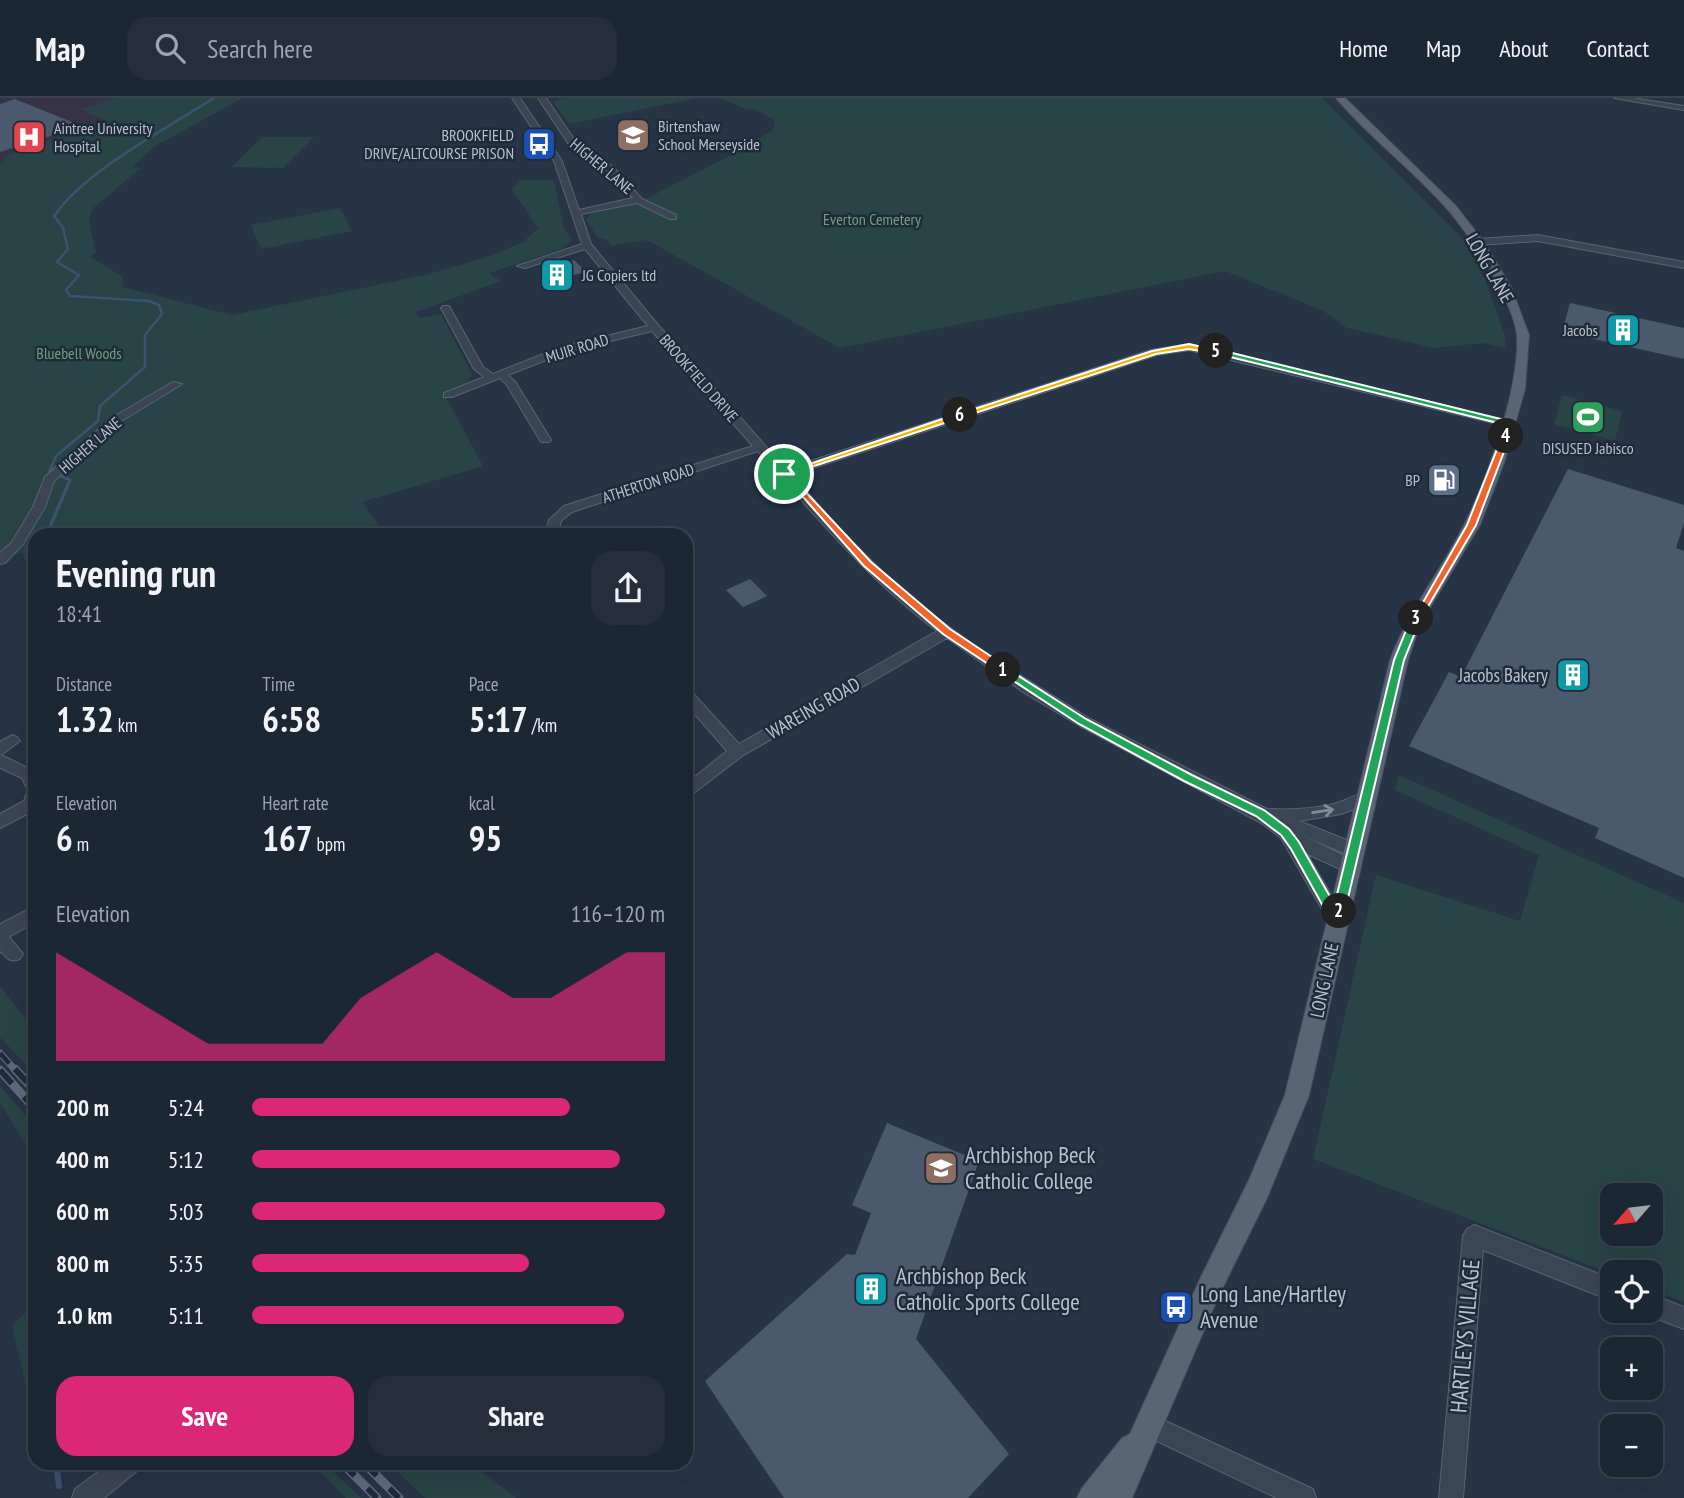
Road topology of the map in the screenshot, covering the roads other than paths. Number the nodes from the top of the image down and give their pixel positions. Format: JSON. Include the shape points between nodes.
{"nodes":[{"id":1,"x":516,"y":98,"type":"edge"},
{"id":2,"x":542,"y":98,"type":"edge"},
{"id":3,"x":1339,"y":98,"type":"edge"},
{"id":4,"x":1618,"y":98,"type":"edge"},
{"id":5,"x":1684,"y":108,"type":"edge"},
{"id":6,"x":638,"y":200,"type":"junction"},
{"id":7,"x":575,"y":213,"type":"junction"},
{"id":8,"x":673,"y":217,"type":"dead end"},
{"id":9,"x":1478,"y":242,"type":"junction"},
{"id":10,"x":587,"y":244,"type":"junction"},
{"id":11,"x":1684,"y":265,"type":"edge"},
{"id":12,"x":522,"y":266,"type":"dead end"},
{"id":13,"x":446,"y":307,"type":"dead end"},
{"id":14,"x":654,"y":327,"type":"junction"},
{"id":15,"x":496,"y":376,"type":"junction"},
{"id":16,"x":177,"y":384,"type":"dead end"},
{"id":17,"x":448,"y":395,"type":"dead end"},
{"id":18,"x":1510,"y":424,"type":"junction"},
{"id":19,"x":545,"y":440,"type":"dead end"},
{"id":20,"x":760,"y":447,"type":"junction"},
{"id":21,"x":784,"y":474,"type":"junction"},
{"id":22,"x":553,"y":528,"type":"edge"},
{"id":23,"x":0,"y":559,"type":"edge"},
{"id":24,"x":947,"y":632,"type":"junction"},
{"id":25,"x":693,"y":703,"type":"edge"},
{"id":26,"x":737,"y":752,"type":"junction"},
{"id":27,"x":0,"y":761,"type":"edge"},
{"id":28,"x":28,"y":776,"type":"edge"},
{"id":29,"x":693,"y":787,"type":"edge"},
{"id":30,"x":1364,"y":799,"type":"junction"},
{"id":31,"x":28,"y":807,"type":"edge"},
{"id":32,"x":0,"y":822,"type":"edge"},
{"id":33,"x":1283,"y":825,"type":"junction"},
{"id":34,"x":1351,"y":858,"type":"junction"},
{"id":35,"x":28,"y":917,"type":"edge"},
{"id":36,"x":1337,"y":920,"type":"junction"},
{"id":37,"x":0,"y":933,"type":"edge"},
{"id":38,"x":0,"y":939,"type":"edge"},
{"id":39,"x":13,"y":954,"type":"dead end"},
{"id":40,"x":1600,"y":1285,"type":"edge"},
{"id":41,"x":1663,"y":1310,"type":"edge"},
{"id":42,"x":1684,"y":1318,"type":"edge"},
{"id":43,"x":1150,"y":1426,"type":"junction"},
{"id":44,"x":119,"y":1470,"type":"edge"},
{"id":45,"x":84,"y":1498,"type":"edge"},
{"id":46,"x":1092,"y":1498,"type":"edge"},
{"id":47,"x":1116,"y":1498,"type":"edge"},
{"id":48,"x":1304,"y":1498,"type":"edge"},
{"id":49,"x":1451,"y":1498,"type":"edge"}],
"edges":[{"from":1,"to":7,"type":"street","name":"BROOKFIELD DRIVE","via":[[558,161]]},
{"from":2,"to":6,"type":"street","name":"HIGHER LANE","via":[[573,144],[609,168]]},
{"from":3,"to":9,"type":"main road","name":"LONG LANE","via":[[1452,208]]},
{"from":4,"to":5,"type":"street"},
{"from":6,"to":7,"type":"street","name":"HIGHER LANE"},
{"from":6,"to":8,"type":"street","name":"HIGHER LANE"},
{"from":7,"to":10,"type":"street","name":"BROOKFIELD DRIVE"},
{"from":9,"to":11,"type":"street","via":[[1538,238]]},
{"from":9,"to":18,"type":"main road","name":"LONG LANE","via":[[1506,287],[1523,335]]},
{"from":10,"to":12,"type":"street"},
{"from":10,"to":14,"type":"street","name":"BROOKFIELD DRIVE"},
{"from":13,"to":15,"type":"street","via":[[480,369]]},
{"from":14,"to":15,"type":"street","name":"MUIR ROAD","via":[[565,349]]},
{"from":14,"to":20,"type":"street","name":"BROOKFIELD DRIVE"},
{"from":15,"to":17,"type":"street","name":"MUIR ROAD"},
{"from":15,"to":19,"type":"street","via":[[511,383]]},
{"from":16,"to":23,"type":"street","name":"HIGHER LANE","via":[[114,421],[49,480],[17,544]]},
{"from":18,"to":21,"type":"street","via":[[1189,347],[1154,352]]},
{"from":18,"to":30,"type":"main road","name":"LONG LANE","via":[[1472,525],[1412,624]]},
{"from":20,"to":21,"type":"street","name":"BROOKFIELD DRIVE"},
{"from":20,"to":22,"type":"street","name":"ATHERTON ROAD","via":[[568,509]]},
{"from":21,"to":24,"type":"street","name":"BROOKFIELD DRIVE","via":[[848,546]]},
{"from":24,"to":26,"type":"street","name":"WAREING ROAD"},
{"from":24,"to":33,"type":"street","name":"BROOKFIELD DRIVE","via":[[1083,722]]},
{"from":25,"to":26,"type":"street"},
{"from":26,"to":29,"type":"street","name":"WAREING ROAD"},
{"from":27,"to":28,"type":"street"},
{"from":33,"to":30,"type":"street","one_way":true},
{"from":30,"to":34,"type":"main road","name":"LONG LANE"},
{"from":31,"to":32,"type":"street"},
{"from":33,"to":34,"type":"street","name":"BROOKFIELD DRIVE"},
{"from":33,"to":36,"type":"street"},
{"from":34,"to":36,"type":"main road","name":"LONG LANE"},
{"from":35,"to":37,"type":"street"},
{"from":36,"to":43,"type":"main road","name":"LONG LANE","via":[[1297,1095]]},
{"from":38,"to":39,"type":"street"},
{"from":40,"to":49,"type":"street","name":"HARTLEYS VILLAGE","via":[[1474,1237]]},
{"from":41,"to":42,"type":"street"},
{"from":43,"to":46,"type":"main road","name":"LONG LANE"},
{"from":43,"to":47,"type":"main road","name":"LONG LANE"},
{"from":43,"to":48,"type":"street"},
{"from":44,"to":45,"type":"street"}]}
